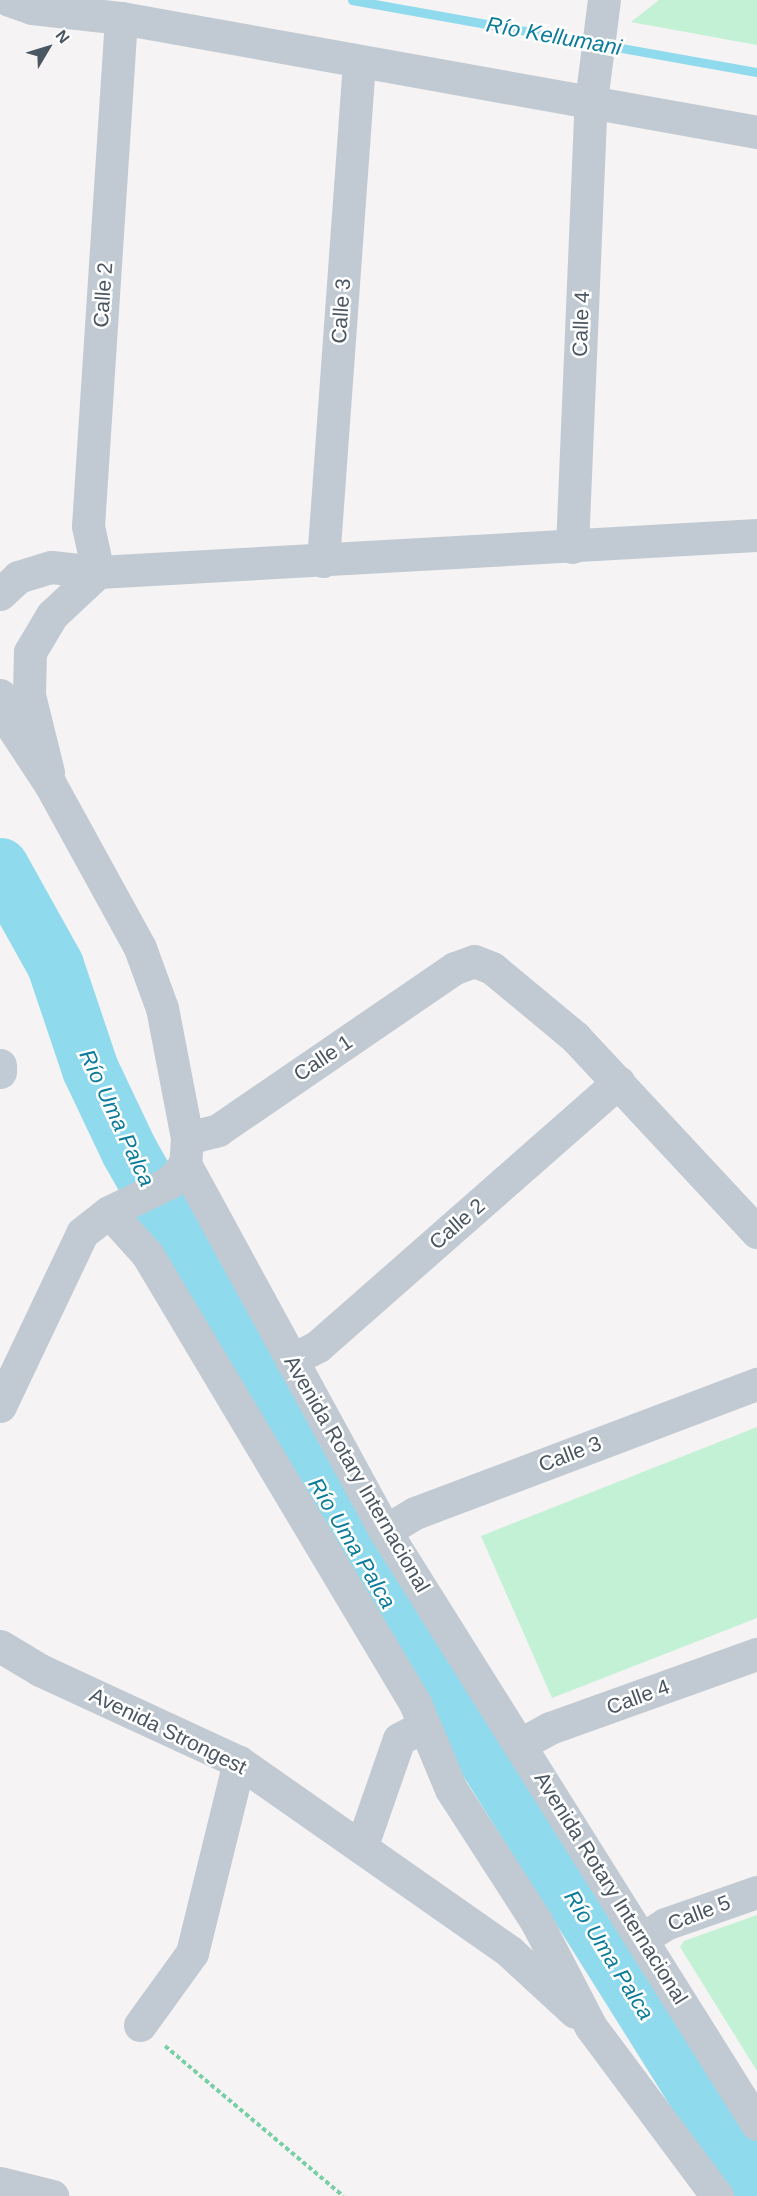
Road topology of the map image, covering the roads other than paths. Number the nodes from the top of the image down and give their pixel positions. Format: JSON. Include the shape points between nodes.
{"nodes":[{"id":1,"x":9,"y":0,"type":"edge"},
{"id":2,"x":602,"y":10,"type":"edge"},
{"id":3,"x":121,"y":18,"type":"junction"},
{"id":4,"x":359,"y":62,"type":"junction"},
{"id":5,"x":591,"y":101,"type":"junction"},
{"id":6,"x":757,"y":132,"type":"edge"},
{"id":7,"x":757,"y":535,"type":"edge"},
{"id":8,"x":572,"y":547,"type":"junction"},
{"id":9,"x":323,"y":561,"type":"junction"},
{"id":10,"x":98,"y":572,"type":"junction"},
{"id":11,"x":0,"y":594,"type":"edge"},
{"id":12,"x":0,"y":695,"type":"edge"},
{"id":13,"x":50,"y":784,"type":"junction"},
{"id":14,"x":0,"y":1065,"type":"edge"},
{"id":15,"x":0,"y":1072,"type":"edge"},
{"id":16,"x":618,"y":1082,"type":"junction"},
{"id":17,"x":180,"y":1161,"type":"junction"},
{"id":18,"x":109,"y":1212,"type":"junction"},
{"id":19,"x":757,"y":1232,"type":"edge"},
{"id":20,"x":291,"y":1360,"type":"junction"},
{"id":21,"x":757,"y":1384,"type":"edge"},
{"id":22,"x":0,"y":1406,"type":"edge"},
{"id":23,"x":386,"y":1531,"type":"junction"},
{"id":24,"x":0,"y":1646,"type":"edge"},
{"id":25,"x":757,"y":1654,"type":"edge"},
{"id":26,"x":423,"y":1726,"type":"junction"},
{"id":27,"x":521,"y":1744,"type":"junction"},
{"id":28,"x":240,"y":1762,"type":"junction"},
{"id":29,"x":362,"y":1845,"type":"junction"},
{"id":30,"x":757,"y":1892,"type":"edge"},
{"id":31,"x":643,"y":1938,"type":"junction"},
{"id":32,"x":140,"y":2025,"type":"road end"},
{"id":33,"x":591,"y":2027,"type":"junction"},
{"id":34,"x":756,"y":2120,"type":"edge"},
{"id":35,"x":0,"y":2183,"type":"edge"},
{"id":36,"x":52,"y":2196,"type":"edge"},
{"id":37,"x":717,"y":2196,"type":"edge"}],
"edges":[{"from":1,"to":3,"type":"street","via":[[32,8]]},
{"from":2,"to":5,"type":"street","name":"Calle 4"},
{"from":3,"to":4,"type":"street"},
{"from":3,"to":10,"type":"street","name":"Calle 2","via":[[88,526]]},
{"from":4,"to":5,"type":"street"},
{"from":4,"to":9,"type":"street","name":"Calle 3"},
{"from":5,"to":6,"type":"street"},
{"from":5,"to":8,"type":"street","name":"Calle 4"},
{"from":7,"to":8,"type":"street"},
{"from":8,"to":9,"type":"street"},
{"from":9,"to":10,"type":"street"},
{"from":10,"to":11,"type":"street","via":[[51,567],[18,578]]},
{"from":10,"to":13,"type":"street","via":[[52,615],[30,652],[28,695]]},
{"from":12,"to":13,"type":"street","via":[[15,731]]},
{"from":13,"to":17,"type":"street","name":"Avenida Rotary Internacional","via":[[140,948],[162,1008]]},
{"from":14,"to":15,"type":"street"},
{"from":16,"to":17,"type":"street","name":"Calle 1","via":[[575,1037],[492,968],[474,961],[454,968]]},
{"from":16,"to":19,"type":"street"},
{"from":16,"to":20,"type":"street","name":"Calle 2","via":[[318,1346]]},
{"from":17,"to":18,"type":"street","name":"Calle 1","via":[[141,1198]]},
{"from":17,"to":20,"type":"street","name":"Avenida Rotary Internacional"},
{"from":18,"to":22,"type":"street","name":"Calle 1","via":[[82,1233]]},
{"from":18,"to":26,"type":"street","via":[[154,1264],[415,1703]]},
{"from":20,"to":23,"type":"street","name":"Avenida Rotary Internacional"},
{"from":21,"to":23,"type":"street","name":"Calle 3","via":[[414,1512]]},
{"from":23,"to":27,"type":"street","name":"Avenida Rotary Internacional"},
{"from":24,"to":28,"type":"street","name":"Avenida Strongest","via":[[40,1670]]},
{"from":25,"to":27,"type":"street","name":"Calle 4","via":[[550,1728]]},
{"from":26,"to":29,"type":"street","via":[[399,1739]]},
{"from":26,"to":33,"type":"street","via":[[451,1789],[536,1921]]},
{"from":27,"to":31,"type":"street","name":"Avenida Rotary Internacional"},
{"from":28,"to":29,"type":"street","name":"Avenida Strongest"},
{"from":28,"to":32,"type":"street","via":[[192,1953]]},
{"from":29,"to":33,"type":"street","name":"Avenida Strongest","via":[[510,1952]]},
{"from":30,"to":31,"type":"street","name":"Calle 5","via":[[665,1924]]},
{"from":31,"to":34,"type":"street","name":"Avenida Rotary Internacional"},
{"from":33,"to":37,"type":"street"},
{"from":35,"to":36,"type":"street"}]}
